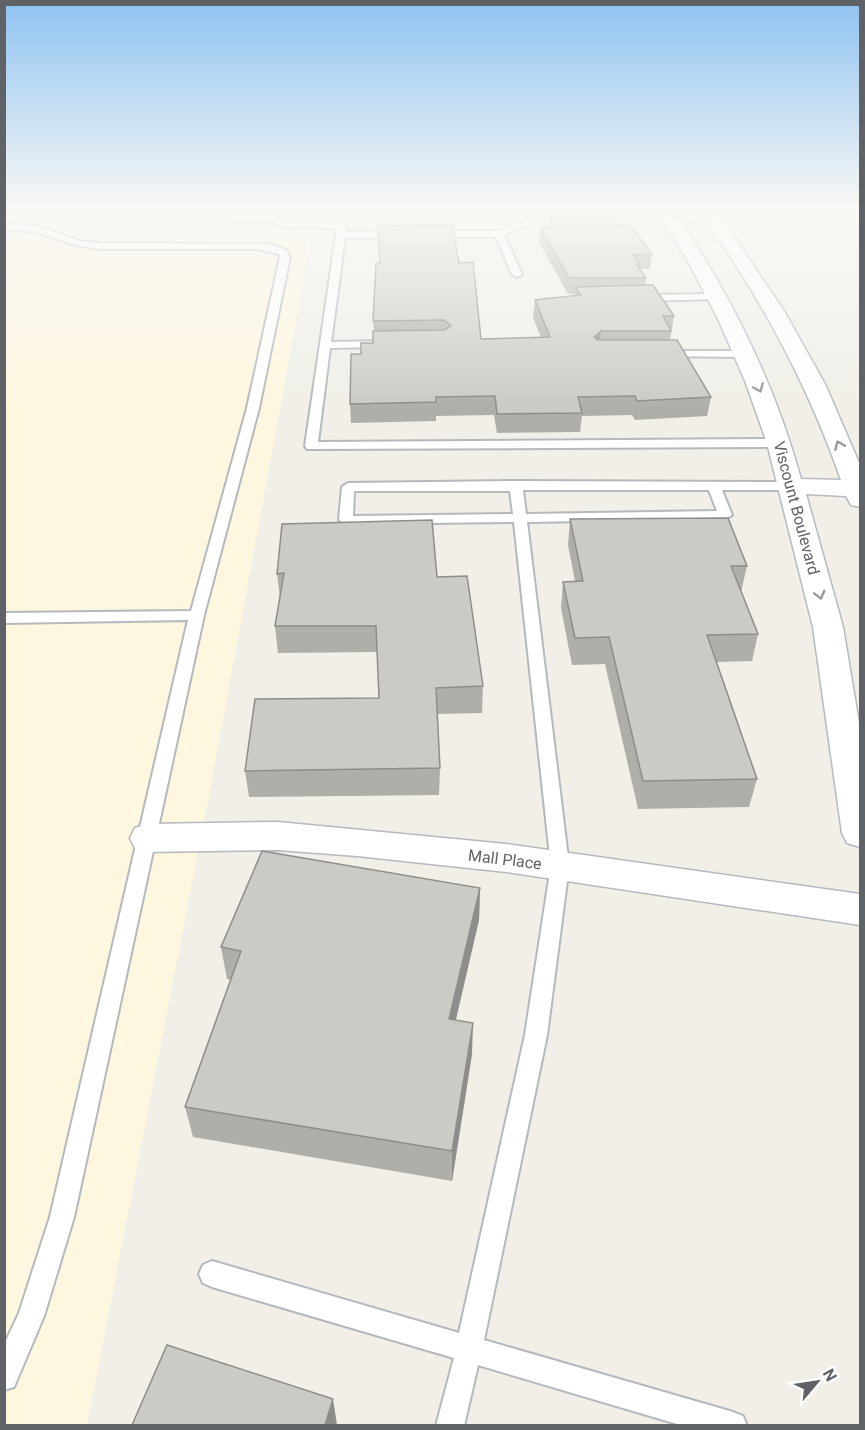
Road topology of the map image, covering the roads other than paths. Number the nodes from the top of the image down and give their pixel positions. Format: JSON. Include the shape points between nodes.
{"nodes":[{"id":1,"x":281,"y":274,"type":"edge"},
{"id":2,"x":335,"y":274,"type":"edge"},
{"id":3,"x":705,"y":274,"type":"edge"},
{"id":4,"x":750,"y":274,"type":"edge"},
{"id":5,"x":717,"y":297,"type":"junction"},
{"id":6,"x":627,"y":298,"type":"edge"},
{"id":7,"x":397,"y":344,"type":"edge"},
{"id":8,"x":325,"y":345,"type":"junction"},
{"id":9,"x":655,"y":354,"type":"edge"},
{"id":10,"x":744,"y":354,"type":"junction"},
{"id":11,"x":779,"y":443,"type":"junction"},
{"id":12,"x":516,"y":485,"type":"junction"},
{"id":13,"x":792,"y":486,"type":"junction"},
{"id":14,"x":714,"y":487,"type":"junction"},
{"id":15,"x":859,"y":494,"type":"edge"},
{"id":16,"x":520,"y":517,"type":"junction"},
{"id":17,"x":197,"y":615,"type":"junction"},
{"id":18,"x":4,"y":618,"type":"edge"},
{"id":19,"x":861,"y":833,"type":"edge"},
{"id":20,"x":148,"y":838,"type":"junction"},
{"id":21,"x":560,"y":866,"type":"junction"},
{"id":22,"x":861,"y":910,"type":"edge"},
{"id":23,"x":212,"y":1274,"type":"dead end"},
{"id":24,"x":470,"y":1349,"type":"junction"},
{"id":25,"x":4,"y":1377,"type":"edge"},
{"id":26,"x":450,"y":1425,"type":"edge"},
{"id":27,"x":733,"y":1425,"type":"edge"}],
"edges":[{"from":1,"to":17,"type":"lane","via":[[253,408]]},
{"from":2,"to":8,"type":"lane"},
{"from":3,"to":5,"type":"main road","name":"Viscount Boulevard"},
{"from":15,"to":4,"type":"main road","one_way":true,"via":[[817,392]]},
{"from":5,"to":6,"type":"lane"},
{"from":5,"to":10,"type":"main road","name":"Viscount Boulevard"},
{"from":7,"to":8,"type":"lane"},
{"from":8,"to":11,"type":"lane","via":[[311,446]]},
{"from":9,"to":10,"type":"lane"},
{"from":10,"to":11,"type":"main road","name":"Viscount Boulevard","one_way":true},
{"from":11,"to":13,"type":"main road","name":"Viscount Boulevard"},
{"from":12,"to":14,"type":"lane"},
{"from":12,"to":16,"type":"lane"},
{"from":12,"to":16,"type":"lane","via":[[348,487],[346,520]]},
{"from":13,"to":14,"type":"lane"},
{"from":13,"to":15,"type":"main road"},
{"from":13,"to":19,"type":"main road","name":"Viscount Boulevard","one_way":true,"via":[[828,627]]},
{"from":14,"to":16,"type":"lane","via":[[725,515]]},
{"from":16,"to":21,"type":"lane"},
{"from":17,"to":18,"type":"lane"},
{"from":17,"to":20,"type":"lane"},
{"from":20,"to":21,"type":"main road","name":"Mall Place","via":[[278,836]]},
{"from":20,"to":25,"type":"lane","via":[[62,1217],[31,1316]]},
{"from":21,"to":22,"type":"main road","name":"Mall Place"},
{"from":21,"to":24,"type":"lane","via":[[536,1035]]},
{"from":23,"to":24,"type":"lane"},
{"from":24,"to":26,"type":"lane"},
{"from":24,"to":27,"type":"lane"}]}
